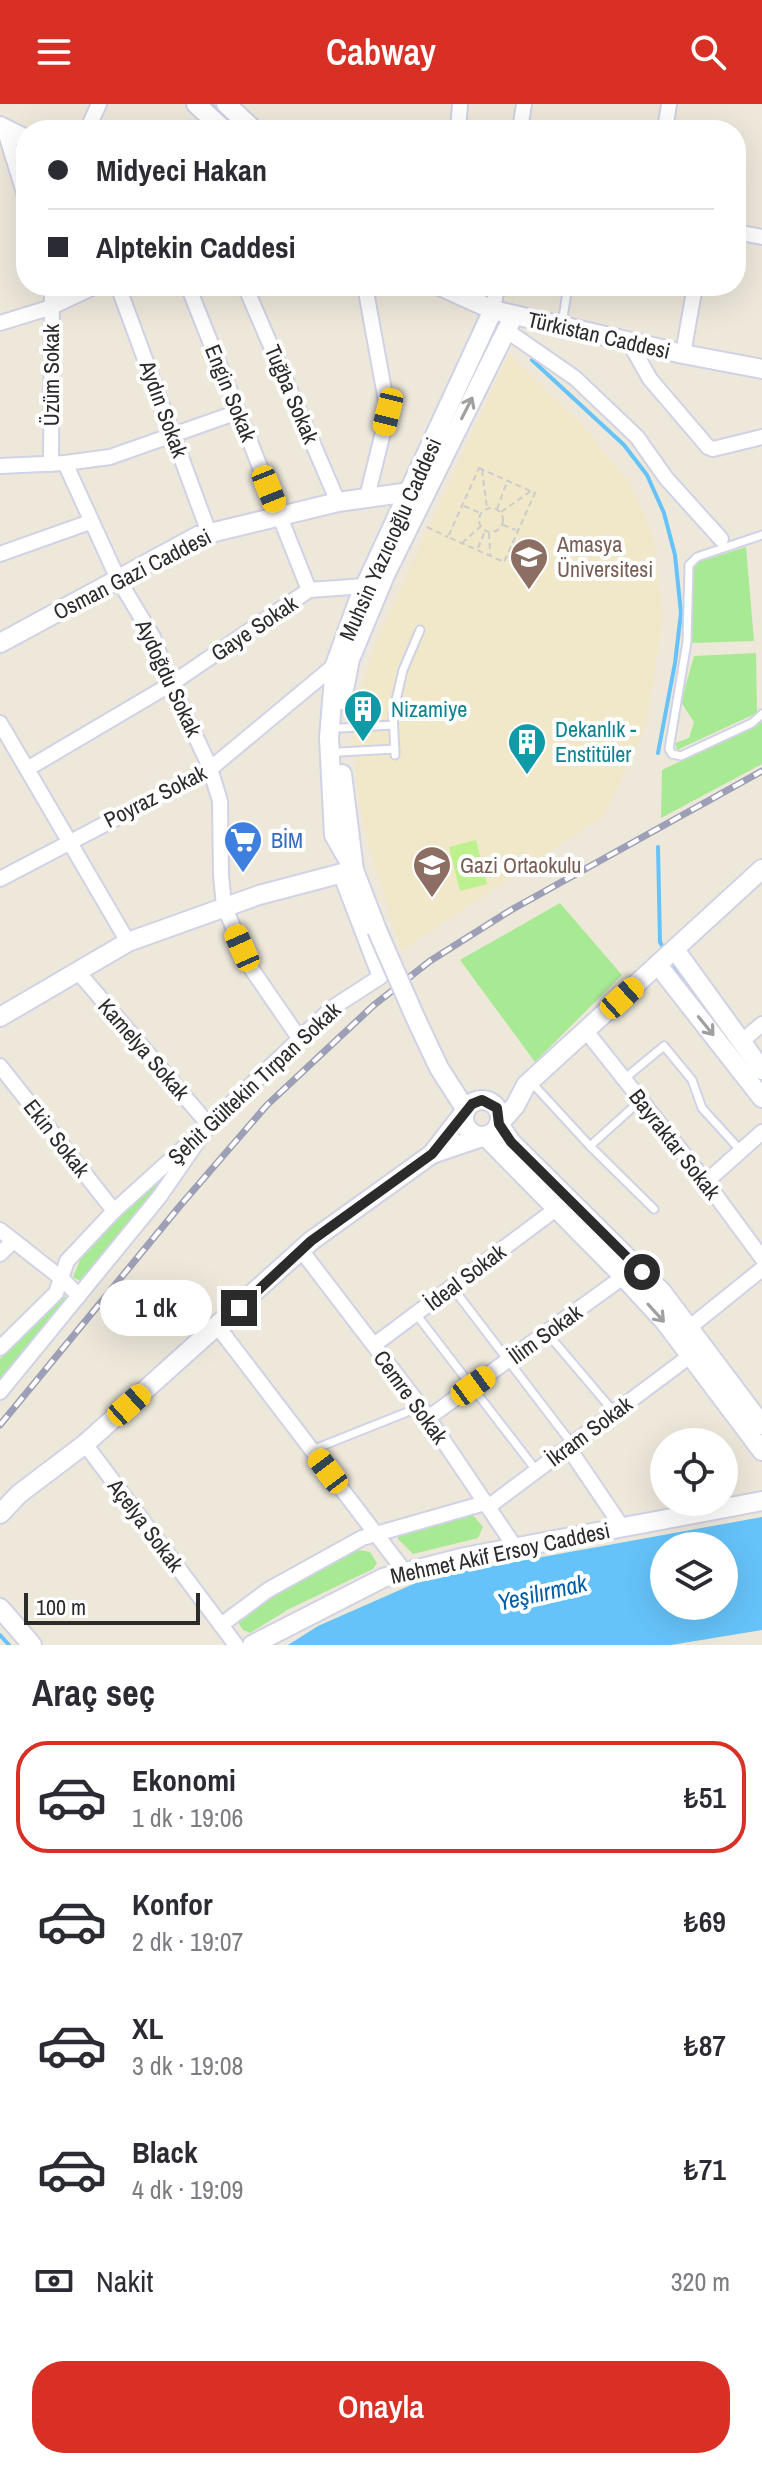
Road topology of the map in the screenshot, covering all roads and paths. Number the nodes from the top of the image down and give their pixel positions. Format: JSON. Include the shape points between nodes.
{"nodes":[{"id":1,"x":196,"y":104,"type":"edge"},
{"id":2,"x":226,"y":104,"type":"edge"},
{"id":3,"x":213,"y":120,"type":"edge"},
{"id":4,"x":243,"y":120,"type":"edge"},
{"id":5,"x":2,"y":127,"type":"edge"},
{"id":6,"x":16,"y":169,"type":"edge"},
{"id":7,"x":52,"y":296,"type":"edge"},
{"id":8,"x":75,"y":296,"type":"edge"},
{"id":9,"x":122,"y":296,"type":"edge"},
{"id":10,"x":192,"y":296,"type":"edge"},
{"id":11,"x":249,"y":296,"type":"edge"},
{"id":12,"x":367,"y":296,"type":"edge"},
{"id":13,"x":462,"y":296,"type":"edge"},
{"id":14,"x":495,"y":296,"type":"edge"},
{"id":15,"x":566,"y":296,"type":"edge"},
{"id":16,"x":693,"y":296,"type":"edge"},
{"id":17,"x":52,"y":307,"type":"junction"},
{"id":18,"x":493,"y":310,"type":"junction"},
{"id":19,"x":510,"y":322,"type":"junction"},
{"id":20,"x":0,"y":323,"type":"edge"},
{"id":21,"x":562,"y":326,"type":"junction"},
{"id":22,"x":629,"y":342,"type":"junction"},
{"id":23,"x":683,"y":354,"type":"junction"},
{"id":24,"x":762,"y":369,"type":"edge"},
{"id":25,"x":238,"y":412,"type":"junction"},
{"id":26,"x":173,"y":433,"type":"junction"},
{"id":27,"x":762,"y":437,"type":"edge"},
{"id":28,"x":58,"y":463,"type":"junction"},
{"id":29,"x":0,"y":466,"type":"edge"},
{"id":30,"x":482,"y":469,"type":"junction"},
{"id":31,"x":508,"y":481,"type":"junction"},
{"id":32,"x":531,"y":491,"type":"junction"},
{"id":33,"x":410,"y":492,"type":"junction"},
{"id":34,"x":367,"y":497,"type":"junction"},
{"id":35,"x":338,"y":502,"type":"junction"},
{"id":36,"x":463,"y":505,"type":"junction"},
{"id":37,"x":487,"y":508,"type":"junction"},
{"id":38,"x":498,"y":511,"type":"junction"},
{"id":39,"x":481,"y":513,"type":"junction"},
{"id":40,"x":279,"y":515,"type":"junction"},
{"id":41,"x":412,"y":519,"type":"junction"},
{"id":42,"x":90,"y":522,"type":"junction"},
{"id":43,"x":502,"y":524,"type":"junction"},
{"id":44,"x":481,"y":526,"type":"junction"},
{"id":45,"x":487,"y":531,"type":"junction"},
{"id":46,"x":518,"y":531,"type":"junction"},
{"id":47,"x":209,"y":533,"type":"junction"},
{"id":48,"x":762,"y":535,"type":"edge"},
{"id":49,"x":448,"y":537,"type":"junction"},
{"id":50,"x":721,"y":539,"type":"dead end"},
{"id":51,"x":462,"y":543,"type":"junction"},
{"id":52,"x":478,"y":550,"type":"junction"},
{"id":53,"x":0,"y":554,"type":"edge"},
{"id":54,"x":490,"y":556,"type":"junction"},
{"id":55,"x":118,"y":579,"type":"junction"},
{"id":56,"x":365,"y":586,"type":"junction"},
{"id":57,"x":309,"y":590,"type":"junction"},
{"id":58,"x":420,"y":630,"type":"dead end"},
{"id":59,"x":0,"y":643,"type":"edge"},
{"id":60,"x":335,"y":665,"type":"junction"},
{"id":61,"x":171,"y":684,"type":"junction"},
{"id":62,"x":762,"y":714,"type":"edge"},
{"id":63,"x":0,"y":723,"type":"edge"},
{"id":64,"x":393,"y":725,"type":"junction"},
{"id":65,"x":341,"y":728,"type":"junction"},
{"id":66,"x":340,"y":752,"type":"junction"},
{"id":67,"x":27,"y":769,"type":"junction"},
{"id":68,"x":210,"y":769,"type":"junction"},
{"id":69,"x":69,"y":841,"type":"junction"},
{"id":70,"x":762,"y":869,"type":"edge"},
{"id":71,"x":347,"y":872,"type":"junction"},
{"id":72,"x":0,"y":879,"type":"edge"},
{"id":73,"x":224,"y":906,"type":"junction"},
{"id":74,"x":128,"y":942,"type":"junction"},
{"id":75,"x":676,"y":951,"type":"junction"},
{"id":76,"x":658,"y":965,"type":"junction"},
{"id":77,"x":79,"y":973,"type":"junction"},
{"id":78,"x":0,"y":1017,"type":"edge"},
{"id":79,"x":762,"y":1024,"type":"edge"},
{"id":80,"x":586,"y":1031,"type":"junction"},
{"id":81,"x":299,"y":1038,"type":"junction"},
{"id":82,"x":741,"y":1042,"type":"junction"},
{"id":83,"x":0,"y":1066,"type":"edge"},
{"id":84,"x":762,"y":1070,"type":"edge"},
{"id":85,"x":624,"y":1079,"type":"junction"},
{"id":86,"x":529,"y":1083,"type":"junction"},
{"id":87,"x":762,"y":1098,"type":"edge"},
{"id":88,"x":641,"y":1100,"type":"junction"},
{"id":89,"x":474,"y":1105,"type":"junction"},
{"id":90,"x":499,"y":1124,"type":"junction"},
{"id":91,"x":209,"y":1125,"type":"junction"},
{"id":92,"x":762,"y":1132,"type":"edge"},
{"id":93,"x":485,"y":1136,"type":"junction"},
{"id":94,"x":590,"y":1146,"type":"junction"},
{"id":95,"x":741,"y":1151,"type":"junction"},
{"id":96,"x":432,"y":1154,"type":"junction"},
{"id":97,"x":706,"y":1182,"type":"junction"},
{"id":98,"x":556,"y":1209,"type":"junction"},
{"id":99,"x":654,"y":1209,"type":"dead end"},
{"id":100,"x":114,"y":1211,"type":"junction"},
{"id":101,"x":0,"y":1230,"type":"edge"},
{"id":102,"x":13,"y":1241,"type":"junction"},
{"id":103,"x":301,"y":1250,"type":"junction"},
{"id":104,"x":0,"y":1254,"type":"edge"},
{"id":105,"x":762,"y":1258,"type":"edge"},
{"id":106,"x":762,"y":1269,"type":"edge"},
{"id":107,"x":623,"y":1277,"type":"junction"},
{"id":108,"x":61,"y":1278,"type":"junction"},
{"id":109,"x":452,"y":1287,"type":"junction"},
{"id":110,"x":79,"y":1296,"type":"junction"},
{"id":111,"x":416,"y":1314,"type":"junction"},
{"id":112,"x":218,"y":1327,"type":"junction"},
{"id":113,"x":690,"y":1327,"type":"junction"},
{"id":114,"x":547,"y":1333,"type":"junction"},
{"id":115,"x":374,"y":1345,"type":"junction"},
{"id":116,"x":0,"y":1348,"type":"edge"},
{"id":117,"x":690,"y":1356,"type":"junction"},
{"id":118,"x":509,"y":1359,"type":"junction"},
{"id":119,"x":473,"y":1386,"type":"junction"},
{"id":120,"x":0,"y":1392,"type":"edge"},
{"id":121,"x":614,"y":1412,"type":"junction"},
{"id":122,"x":424,"y":1413,"type":"junction"},
{"id":123,"x":762,"y":1425,"type":"edge"},
{"id":124,"x":85,"y":1444,"type":"junction"},
{"id":125,"x":570,"y":1445,"type":"junction"},
{"id":126,"x":312,"y":1450,"type":"junction"},
{"id":127,"x":762,"y":1451,"type":"edge"},
{"id":128,"x":536,"y":1470,"type":"junction"},
{"id":129,"x":762,"y":1501,"type":"edge"},
{"id":130,"x":487,"y":1505,"type":"junction"},
{"id":131,"x":0,"y":1514,"type":"edge"},
{"id":132,"x":622,"y":1527,"type":"junction"},
{"id":133,"x":376,"y":1534,"type":"junction"},
{"id":134,"x":515,"y":1547,"type":"junction"},
{"id":135,"x":405,"y":1572,"type":"junction"},
{"id":136,"x":0,"y":1608,"type":"edge"},
{"id":137,"x":221,"y":1625,"type":"junction"},
{"id":138,"x":32,"y":1645,"type":"edge"},
{"id":139,"x":236,"y":1645,"type":"edge"},
{"id":140,"x":252,"y":1645,"type":"edge"}],
"edges":[{"from":1,"to":3,"type":"street"},
{"from":2,"to":4,"type":"street"},
{"from":5,"to":6,"type":"street"},
{"from":7,"to":17,"type":"street","name":"Üzüm Sokak"},
{"from":8,"to":17,"type":"street"},
{"from":9,"to":26,"type":"street","name":"Aydın Sokak"},
{"from":10,"to":25,"type":"street","name":"Engin Sokak"},
{"from":11,"to":35,"type":"street","name":"Tuğba Sokak"},
{"from":12,"to":34,"type":"street","via":[[388,412]]},
{"from":13,"to":18,"type":"street","name":"Türkistan Caddesi"},
{"from":14,"to":18,"type":"street"},
{"from":15,"to":21,"type":"lane"},
{"from":16,"to":23,"type":"street"},
{"from":17,"to":20,"type":"street"},
{"from":17,"to":28,"type":"street","name":"Üzüm Sokak"},
{"from":18,"to":19,"type":"street","name":"Türkistan Caddesi"},
{"from":18,"to":33,"type":"street","name":"Muhsin Yazıcıoğlu Caddesi"},
{"from":19,"to":21,"type":"street","name":"Türkistan Caddesi"},
{"from":41,"to":19,"type":"street","name":"Muhsin Yazıcıoğlu Caddesi","one_way":true},
{"from":19,"to":50,"type":"street","via":[[637,437]]},
{"from":21,"to":22,"type":"street","name":"Türkistan Caddesi"},
{"from":22,"to":23,"type":"street","name":"Türkistan Caddesi"},
{"from":22,"to":27,"type":"street","via":[[650,379],[708,447]]},
{"from":23,"to":24,"type":"street","name":"Türkistan Caddesi"},
{"from":25,"to":26,"type":"street"},
{"from":25,"to":40,"type":"street","name":"Engin Sokak"},
{"from":26,"to":28,"type":"street","via":[[110,457]]},
{"from":26,"to":47,"type":"street","name":"Aydın Sokak"},
{"from":28,"to":29,"type":"street"},
{"from":28,"to":42,"type":"street","name":"Aydoğdu Sokak"},
{"from":30,"to":31,"type":"path"},
{"from":30,"to":36,"type":"path"},
{"from":30,"to":37,"type":"path"},
{"from":31,"to":32,"type":"path"},
{"from":31,"to":38,"type":"path"},
{"from":32,"to":38,"type":"path"},
{"from":32,"to":46,"type":"path","via":[[535,493]]},
{"from":33,"to":34,"type":"street","name":"Osman Gazi Caddesi"},
{"from":33,"to":56,"type":"street","name":"Muhsin Yazıcıoğlu Caddesi"},
{"from":34,"to":35,"type":"street","name":"Osman Gazi Caddesi"},
{"from":35,"to":40,"type":"street","name":"Osman Gazi Caddesi"},
{"from":36,"to":39,"type":"path"},
{"from":36,"to":49,"type":"path"},
{"from":37,"to":38,"type":"path"},
{"from":37,"to":39,"type":"path"},
{"from":38,"to":43,"type":"path"},
{"from":39,"to":44,"type":"path"},
{"from":40,"to":47,"type":"street","name":"Osman Gazi Caddesi"},
{"from":40,"to":57,"type":"street","name":"Engin Sokak"},
{"from":41,"to":49,"type":"path"},
{"from":41,"to":65,"type":"street","name":"Muhsin Yazıcıoğlu Caddesi","via":[[350,659]]},
{"from":42,"to":53,"type":"street"},
{"from":42,"to":55,"type":"street","name":"Aydoğdu Sokak"},
{"from":43,"to":45,"type":"path"},
{"from":43,"to":46,"type":"path"},
{"from":44,"to":45,"type":"path"},
{"from":44,"to":51,"type":"path"},
{"from":45,"to":52,"type":"path"},
{"from":45,"to":54,"type":"path"},
{"from":46,"to":54,"type":"path","via":[[504,562]]},
{"from":47,"to":55,"type":"street","name":"Osman Gazi Caddesi"},
{"from":48,"to":62,"type":"lane","via":[[697,557],[689,565],[687,642],[669,749],[681,756]]},
{"from":49,"to":51,"type":"path"},
{"from":51,"to":52,"type":"path"},
{"from":52,"to":54,"type":"path"},
{"from":55,"to":59,"type":"street","name":"Osman Gazi Caddesi"},
{"from":55,"to":61,"type":"street","name":"Aydoğdu Sokak","via":[[153,637]]},
{"from":56,"to":57,"type":"street","name":"Gaye Sokak"},
{"from":56,"to":60,"type":"street","name":"Muhsin Yazıcıoğlu Caddesi"},
{"from":57,"to":61,"type":"street","name":"Gaye Sokak"},
{"from":58,"to":64,"type":"lane","via":[[403,670]]},
{"from":60,"to":68,"type":"street","name":"Poyraz Sokak"},
{"from":60,"to":71,"type":"street","name":"Muhsin Yazıcıoğlu Caddesi","via":[[329,738],[334,835]]},
{"from":61,"to":67,"type":"street","name":"Gaye Sokak"},
{"from":61,"to":68,"type":"street","name":"Aydoğdu Sokak"},
{"from":63,"to":67,"type":"street"},
{"from":64,"to":65,"type":"lane"},
{"from":64,"to":66,"type":"lane","via":[[395,752]]},
{"from":65,"to":66,"type":"street","name":"Muhsin Yazıcıoğlu Caddesi"},
{"from":66,"to":71,"type":"street","name":"Muhsin Yazıcıoğlu Caddesi"},
{"from":67,"to":69,"type":"street"},
{"from":68,"to":69,"type":"street","name":"Poyraz Sokak"},
{"from":68,"to":73,"type":"street","name":"Aydoğdu Sokak","via":[[220,801]]},
{"from":69,"to":72,"type":"street","name":"Poyraz Sokak"},
{"from":69,"to":74,"type":"street"},
{"from":70,"to":75,"type":"street"},
{"from":71,"to":73,"type":"street"},
{"from":71,"to":81,"type":"street","name":"Şehit Gültekin Tırpan Sokak","via":[[380,977],[332,1008]]},
{"from":71,"to":89,"type":"street","name":"Muhsin Yazıcıoğlu Caddesi","bridge":true,"via":[[439,1068]]},
{"from":73,"to":74,"type":"street"},
{"from":73,"to":81,"type":"street","name":"Aydoğdu Sokak","via":[[251,968]]},
{"from":74,"to":77,"type":"street"},
{"from":75,"to":76,"type":"street"},
{"from":75,"to":82,"type":"street"},
{"from":76,"to":80,"type":"street"},
{"from":76,"to":87,"type":"street","one_way":true},
{"from":77,"to":78,"type":"street"},
{"from":77,"to":91,"type":"street","name":"Kamelya Sokak"},
{"from":79,"to":82,"type":"street"},
{"from":80,"to":85,"type":"street","name":"Bayraktar Sokak"},
{"from":80,"to":86,"type":"street"},
{"from":81,"to":91,"type":"street","name":"Şehit Gültekin Tırpan Sokak"},
{"from":82,"to":84,"type":"street"},
{"from":83,"to":100,"type":"street","name":"Ekin Sokak"},
{"from":85,"to":88,"type":"street","name":"Bayraktar Sokak"},
{"from":85,"to":95,"type":"lane","via":[[664,1046],[692,1080],[702,1108]]},
{"from":86,"to":89,"type":"street"},
{"from":86,"to":90,"type":"street"},
{"from":86,"to":94,"type":"lane"},
{"from":88,"to":94,"type":"lane"},
{"from":88,"to":97,"type":"street","name":"Bayraktar Sokak"},
{"from":89,"to":90,"type":"street","via":[[497,1108]]},
{"from":89,"to":93,"type":"street","via":[[464,1119],[468,1130]]},
{"from":89,"to":96,"type":"street"},
{"from":90,"to":93,"type":"street"},
{"from":90,"to":113,"type":"street"},
{"from":91,"to":100,"type":"street","name":"Şehit Gültekin Tırpan Sokak"},
{"from":91,"to":110,"type":"street"},
{"from":92,"to":95,"type":"street"},
{"from":93,"to":96,"type":"street"},
{"from":93,"to":98,"type":"street"},
{"from":94,"to":99,"type":"lane"},
{"from":95,"to":97,"type":"street"},
{"from":96,"to":103,"type":"street"},
{"from":97,"to":105,"type":"street","name":"Bayraktar Sokak"},
{"from":98,"to":107,"type":"street"},
{"from":98,"to":109,"type":"street","name":"İdeal Sokak"},
{"from":100,"to":108,"type":"street","name":"Şehit Gültekin Tırpan Sokak","via":[[67,1261]]},
{"from":101,"to":102,"type":"street"},
{"from":102,"to":104,"type":"street"},
{"from":102,"to":108,"type":"street"},
{"from":103,"to":112,"type":"street"},
{"from":103,"to":115,"type":"street","name":"Cemre Sokak"},
{"from":106,"to":113,"type":"street"},
{"from":107,"to":114,"type":"street","name":"İlim Sokak"},
{"from":107,"to":117,"type":"street","one_way":true},
{"from":108,"to":110,"type":"street"},
{"from":108,"to":116,"type":"street","name":"Şehit Gültekin Tırpan Sokak","via":[[56,1293]]},
{"from":109,"to":111,"type":"street","name":"İdeal Sokak"},
{"from":109,"to":118,"type":"lane"},
{"from":110,"to":120,"type":"street"},
{"from":111,"to":115,"type":"street","name":"İdeal Sokak"},
{"from":111,"to":119,"type":"lane"},
{"from":112,"to":124,"type":"street"},
{"from":112,"to":126,"type":"street"},
{"from":113,"to":123,"type":"street"},
{"from":114,"to":118,"type":"street","name":"İlim Sokak"},
{"from":114,"to":121,"type":"lane"},
{"from":115,"to":122,"type":"street","name":"Cemre Sokak"},
{"from":117,"to":121,"type":"street","name":"İkram Sokak"},
{"from":117,"to":127,"type":"street"},
{"from":118,"to":119,"type":"street","name":"İlim Sokak"},
{"from":118,"to":125,"type":"lane"},
{"from":119,"to":122,"type":"street","name":"İlim Sokak"},
{"from":119,"to":128,"type":"lane"},
{"from":121,"to":125,"type":"street","name":"İkram Sokak"},
{"from":122,"to":126,"type":"lane"},
{"from":122,"to":130,"type":"street","name":"Cemre Sokak"},
{"from":124,"to":131,"type":"street"},
{"from":124,"to":137,"type":"street","name":"Açelya Sokak"},
{"from":125,"to":128,"type":"street","name":"İkram Sokak"},
{"from":125,"to":132,"type":"street"},
{"from":126,"to":133,"type":"street"},
{"from":128,"to":130,"type":"street","name":"İkram Sokak"},
{"from":129,"to":132,"type":"street","name":"Mehmet Akif Ersoy Caddesi"},
{"from":130,"to":133,"type":"street"},
{"from":130,"to":134,"type":"street","name":"Cemre Sokak"},
{"from":132,"to":134,"type":"street","name":"Mehmet Akif Ersoy Caddesi"},
{"from":133,"to":135,"type":"street"},
{"from":133,"to":137,"type":"street","via":[[268,1590]]},
{"from":134,"to":135,"type":"street","name":"Mehmet Akif Ersoy Caddesi"},
{"from":135,"to":140,"type":"street","name":"Mehmet Akif Ersoy Caddesi","via":[[383,1578]]},
{"from":136,"to":138,"type":"street"},
{"from":137,"to":139,"type":"street","name":"Açelya Sokak"}]}
